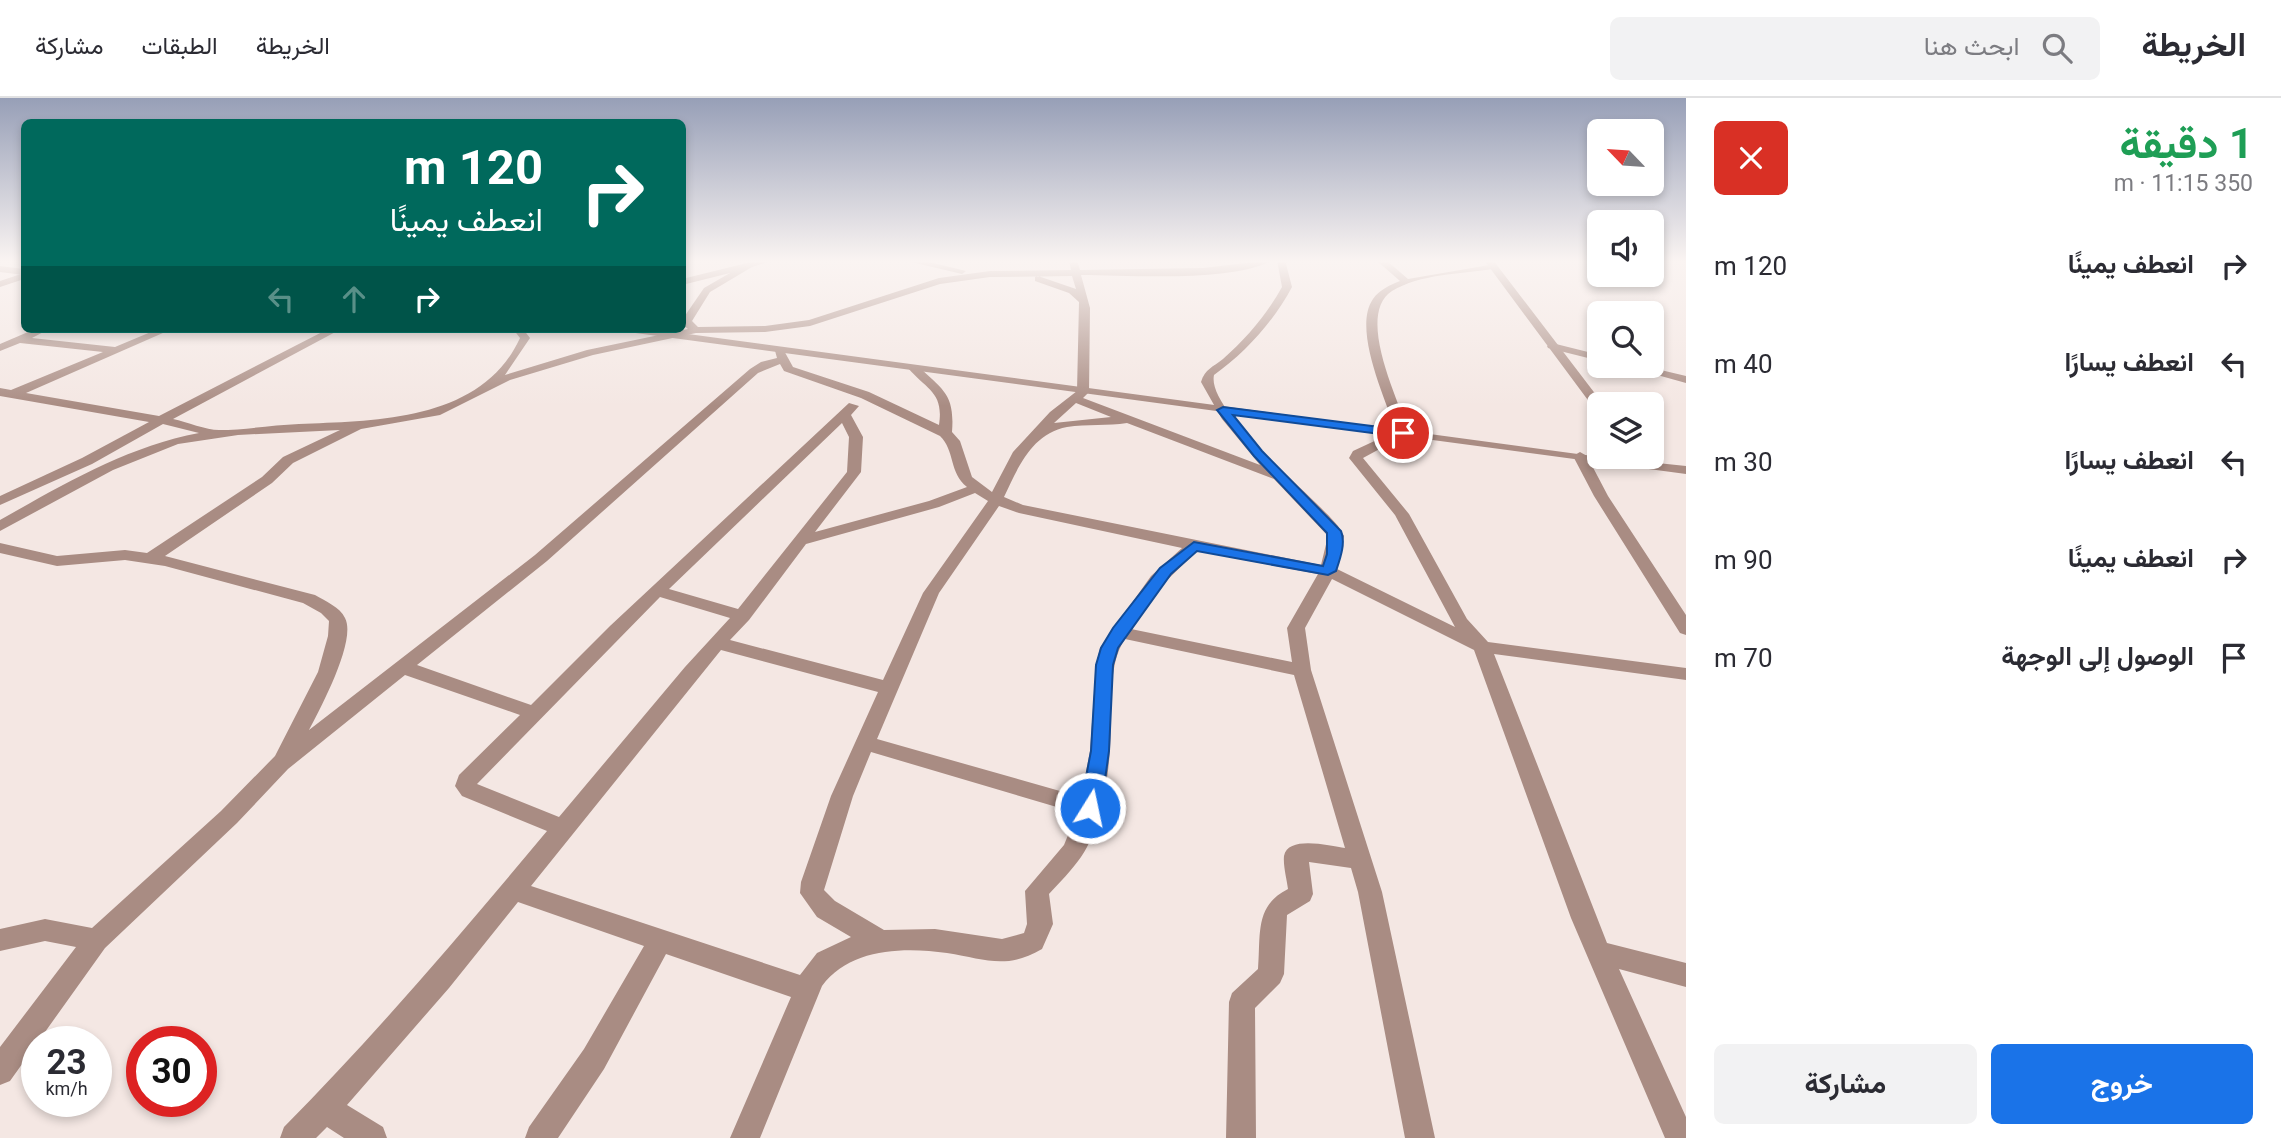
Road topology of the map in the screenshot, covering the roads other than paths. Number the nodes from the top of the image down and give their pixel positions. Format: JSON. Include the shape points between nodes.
{"nodes":[{"id":1,"x":852,"y":309,"type":"edge"},
{"id":2,"x":1084,"y":309,"type":"edge"},
{"id":3,"x":1275,"y":309,"type":"edge"},
{"id":4,"x":1373,"y":309,"type":"edge"},
{"id":5,"x":1524,"y":309,"type":"edge"},
{"id":6,"x":686,"y":322,"type":"edge"},
{"id":7,"x":696,"y":330,"type":"junction"},
{"id":8,"x":35,"y":333,"type":"edge"},
{"id":9,"x":157,"y":333,"type":"edge"},
{"id":10,"x":328,"y":333,"type":"edge"},
{"id":11,"x":521,"y":333,"type":"edge"},
{"id":12,"x":657,"y":333,"type":"edge"},
{"id":13,"x":678,"y":336,"type":"junction"},
{"id":14,"x":18,"y":340,"type":"junction"},
{"id":15,"x":1552,"y":346,"type":"junction"},
{"id":16,"x":0,"y":348,"type":"edge"},
{"id":17,"x":117,"y":350,"type":"junction"},
{"id":18,"x":781,"y":354,"type":"junction"},
{"id":19,"x":1587,"y":355,"type":"edge"},
{"id":20,"x":914,"y":368,"type":"junction"},
{"id":21,"x":1664,"y":374,"type":"edge"},
{"id":22,"x":1686,"y":380,"type":"edge"},
{"id":23,"x":492,"y":383,"type":"junction"},
{"id":24,"x":1588,"y":392,"type":"edge"},
{"id":25,"x":7,"y":393,"type":"edge"},
{"id":26,"x":865,"y":395,"type":"junction"},
{"id":27,"x":1078,"y":395,"type":"junction"},
{"id":28,"x":0,"y":400,"type":"edge"},
{"id":29,"x":1223,"y":410,"type":"junction"},
{"id":30,"x":844,"y":414,"type":"junction"},
{"id":31,"x":1135,"y":420,"type":"junction"},
{"id":32,"x":164,"y":421,"type":"junction"},
{"id":33,"x":365,"y":422,"type":"junction"},
{"id":34,"x":945,"y":433,"type":"junction"},
{"id":35,"x":1403,"y":433,"type":"junction"},
{"id":36,"x":219,"y":434,"type":"junction"},
{"id":37,"x":1029,"y":442,"type":"junction"},
{"id":38,"x":1580,"y":456,"type":"junction"},
{"id":39,"x":1587,"y":457,"type":"edge"},
{"id":40,"x":1664,"y":466,"type":"edge"},
{"id":41,"x":1686,"y":470,"type":"edge"},
{"id":42,"x":1280,"y":477,"type":"junction"},
{"id":43,"x":976,"y":488,"type":"junction"},
{"id":44,"x":996,"y":499,"type":"junction"},
{"id":45,"x":0,"y":501,"type":"edge"},
{"id":46,"x":0,"y":526,"type":"edge"},
{"id":47,"x":800,"y":541,"type":"junction"},
{"id":48,"x":1194,"y":546,"type":"junction"},
{"id":49,"x":0,"y":548,"type":"edge"},
{"id":50,"x":151,"y":558,"type":"junction"},
{"id":51,"x":1328,"y":571,"type":"junction"},
{"id":52,"x":657,"y":591,"type":"junction"},
{"id":53,"x":743,"y":615,"type":"junction"},
{"id":54,"x":1686,"y":629,"type":"edge"},
{"id":55,"x":1118,"y":632,"type":"junction"},
{"id":56,"x":718,"y":643,"type":"junction"},
{"id":57,"x":1482,"y":647,"type":"junction"},
{"id":58,"x":402,"y":667,"type":"junction"},
{"id":59,"x":1302,"y":670,"type":"junction"},
{"id":60,"x":1686,"y":674,"type":"edge"},
{"id":61,"x":889,"y":688,"type":"junction"},
{"id":62,"x":534,"y":713,"type":"junction"},
{"id":63,"x":865,"y":743,"type":"junction"},
{"id":64,"x":281,"y":763,"type":"junction"},
{"id":65,"x":1090,"y":808,"type":"junction"},
{"id":66,"x":562,"y":828,"type":"junction"},
{"id":67,"x":1360,"y":859,"type":"junction"},
{"id":68,"x":512,"y":890,"type":"junction"},
{"id":69,"x":0,"y":940,"type":"edge"},
{"id":70,"x":96,"y":940,"type":"junction"},
{"id":71,"x":660,"y":941,"type":"junction"},
{"id":72,"x":881,"y":942,"type":"junction"},
{"id":73,"x":1598,"y":952,"type":"junction"},
{"id":74,"x":1686,"y":975,"type":"edge"},
{"id":75,"x":807,"y":990,"type":"junction"},
{"id":76,"x":0,"y":1071,"type":"edge"},
{"id":77,"x":324,"y":1108,"type":"junction"},
{"id":78,"x":295,"y":1138,"type":"edge"},
{"id":79,"x":372,"y":1138,"type":"edge"},
{"id":80,"x":540,"y":1138,"type":"edge"},
{"id":81,"x":745,"y":1138,"type":"edge"},
{"id":82,"x":1241,"y":1138,"type":"edge"},
{"id":83,"x":1420,"y":1138,"type":"edge"},
{"id":84,"x":1680,"y":1138,"type":"edge"}],
"edges":[{"from":1,"to":7,"type":"street","via":[[800,325]]},
{"from":2,"to":27,"type":"street"},
{"from":3,"to":29,"type":"street","via":[[1207,378]]},
{"from":4,"to":35,"type":"street","via":[[1370,329]]},
{"from":5,"to":15,"type":"street"},
{"from":6,"to":7,"type":"street"},
{"from":7,"to":13,"type":"street"},
{"from":8,"to":14,"type":"street"},
{"from":9,"to":17,"type":"street"},
{"from":10,"to":32,"type":"street"},
{"from":11,"to":23,"type":"street","via":[[521,347]]},
{"from":12,"to":13,"type":"street"},
{"from":13,"to":18,"type":"street"},
{"from":13,"to":23,"type":"street","via":[[591,352]]},
{"from":14,"to":16,"type":"street"},
{"from":14,"to":17,"type":"street"},
{"from":15,"to":19,"type":"street"},
{"from":15,"to":24,"type":"street"},
{"from":17,"to":25,"type":"street"},
{"from":18,"to":20,"type":"street"},
{"from":18,"to":26,"type":"street","via":[[792,370]]},
{"from":18,"to":58,"type":"street","via":[[754,371],[541,558]]},
{"from":20,"to":27,"type":"street"},
{"from":20,"to":34,"type":"street","via":[[948,404]]},
{"from":21,"to":22,"type":"street"},
{"from":23,"to":33,"type":"street","via":[[458,404],[428,415]]},
{"from":25,"to":28,"type":"street"},
{"from":25,"to":32,"type":"street"},
{"from":26,"to":30,"type":"street"},
{"from":26,"to":34,"type":"street"},
{"from":27,"to":29,"type":"street"},
{"from":27,"to":31,"type":"street"},
{"from":27,"to":37,"type":"street"},
{"from":29,"to":35,"type":"street"},
{"from":29,"to":42,"type":"street"},
{"from":30,"to":47,"type":"street","via":[[856,437],[856,469]]},
{"from":30,"to":52,"type":"street"},
{"from":31,"to":37,"type":"street","via":[[1062,424]]},
{"from":31,"to":42,"type":"street"},
{"from":32,"to":36,"type":"street"},
{"from":32,"to":45,"type":"street"},
{"from":33,"to":36,"type":"street"},
{"from":33,"to":50,"type":"street","via":[[281,464],[267,480]]},
{"from":34,"to":43,"type":"street","via":[[953,441],[963,475]]},
{"from":35,"to":38,"type":"street"},
{"from":35,"to":57,"type":"street","via":[[1356,458],[1408,522],[1460,621]]},
{"from":36,"to":46,"type":"street","via":[[176,441],[123,460]]},
{"from":37,"to":44,"type":"street"},
{"from":38,"to":39,"type":"street"},
{"from":38,"to":54,"type":"street"},
{"from":40,"to":41,"type":"street"},
{"from":42,"to":51,"type":"street","via":[[1334,531]]},
{"from":43,"to":44,"type":"street"},
{"from":43,"to":47,"type":"street"},
{"from":44,"to":48,"type":"street","via":[[1031,512]]},
{"from":44,"to":61,"type":"street","via":[[931,593]]},
{"from":47,"to":53,"type":"street"},
{"from":48,"to":51,"type":"street"},
{"from":48,"to":55,"type":"street","via":[[1157,580]]},
{"from":49,"to":50,"type":"street","via":[[57,561],[125,555]]},
{"from":50,"to":64,"type":"street","via":[[309,599],[338,620],[327,671]]},
{"from":51,"to":57,"type":"street"},
{"from":51,"to":59,"type":"street","via":[[1296,628]]},
{"from":52,"to":53,"type":"street"},
{"from":52,"to":62,"type":"street"},
{"from":53,"to":56,"type":"street"},
{"from":55,"to":59,"type":"street"},
{"from":55,"to":65,"type":"street","via":[[1105,665],[1100,751]]},
{"from":56,"to":61,"type":"street"},
{"from":56,"to":66,"type":"street"},
{"from":57,"to":60,"type":"street"},
{"from":57,"to":73,"type":"street"},
{"from":58,"to":62,"type":"street"},
{"from":58,"to":64,"type":"street"},
{"from":59,"to":67,"type":"street"},
{"from":61,"to":63,"type":"street"},
{"from":62,"to":66,"type":"street","via":[[466,786]]},
{"from":63,"to":65,"type":"street"},
{"from":63,"to":72,"type":"street","via":[[842,796],[812,893],[826,909]]},
{"from":64,"to":70,"type":"street"},
{"from":65,"to":72,"type":"street","via":[[1073,850],[1037,891],[1038,933],[1024,947],[1011,952],[945,942]]},
{"from":66,"to":68,"type":"street"},
{"from":67,"to":82,"type":"street","via":[[1301,852],[1296,856],[1301,894],[1278,907],[1271,974],[1242,1002]]},
{"from":67,"to":83,"type":"street"},
{"from":68,"to":71,"type":"street"},
{"from":68,"to":77,"type":"street","via":[[440,979]]},
{"from":69,"to":70,"type":"street","via":[[45,930]]},
{"from":70,"to":76,"type":"street"},
{"from":71,"to":75,"type":"street"},
{"from":71,"to":80,"type":"street","via":[[594,1059]]},
{"from":72,"to":75,"type":"street","via":[[825,961]]},
{"from":73,"to":74,"type":"street"},
{"from":73,"to":84,"type":"street"},
{"from":75,"to":81,"type":"street"},
{"from":77,"to":78,"type":"street"},
{"from":77,"to":79,"type":"street"}]}
